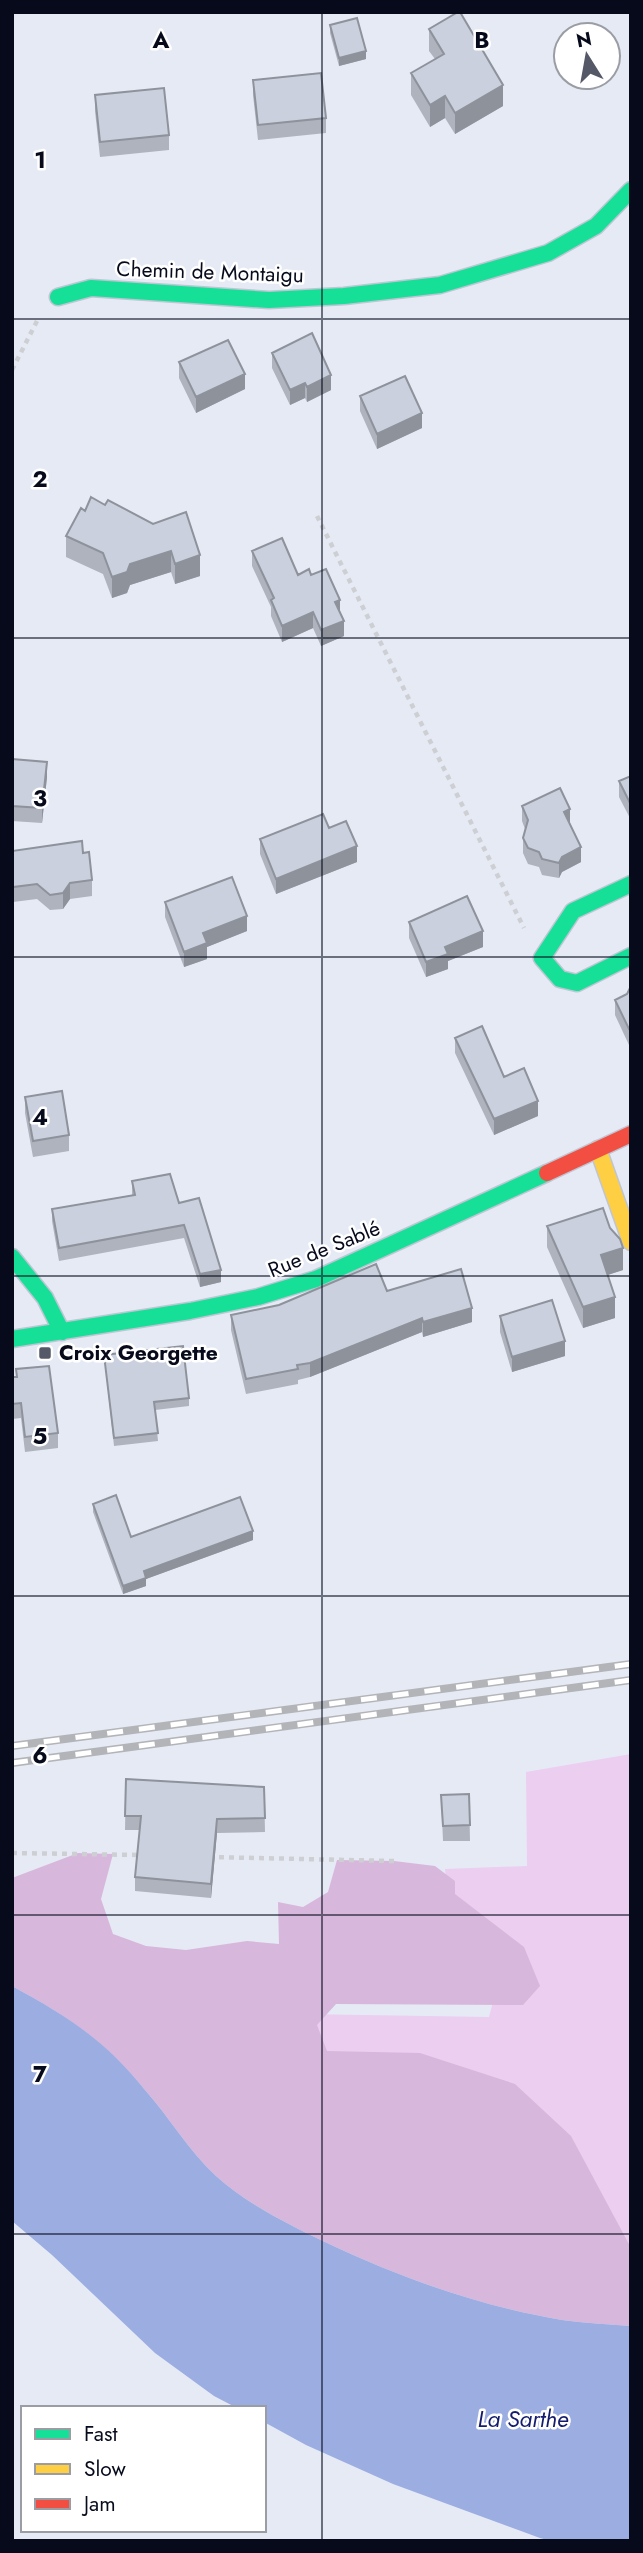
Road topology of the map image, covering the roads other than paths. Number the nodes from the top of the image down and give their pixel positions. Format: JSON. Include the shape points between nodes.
{"nodes":[{"id":1,"x":631,"y":190,"type":"edge"},
{"id":2,"x":58,"y":298,"type":"road end"},
{"id":3,"x":631,"y":884,"type":"edge"},
{"id":4,"x":631,"y":956,"type":"edge"},
{"id":5,"x":631,"y":1134,"type":"edge"},
{"id":6,"x":598,"y":1149,"type":"junction"},
{"id":7,"x":631,"y":1242,"type":"edge"},
{"id":8,"x":12,"y":1257,"type":"edge"},
{"id":9,"x":62,"y":1332,"type":"junction"},
{"id":10,"x":12,"y":1339,"type":"edge"}],
"edges":[{"from":1,"to":2,"type":"street","name":"Chemin de Montaigu","via":[[596,226],[548,253],[440,285],[269,300],[92,288]]},
{"from":3,"to":4,"type":"street","via":[[573,911],[542,958],[560,979],[577,983]]},
{"from":5,"to":6,"type":"street","name":"Rue de Sablé"},
{"from":6,"to":7,"type":"street"},
{"from":6,"to":9,"type":"street","name":"Rue de Sablé","via":[[316,1279],[247,1300]]},
{"from":8,"to":9,"type":"street","via":[[45,1298]]},
{"from":9,"to":10,"type":"street","name":"Rue de Sablé"}]}
